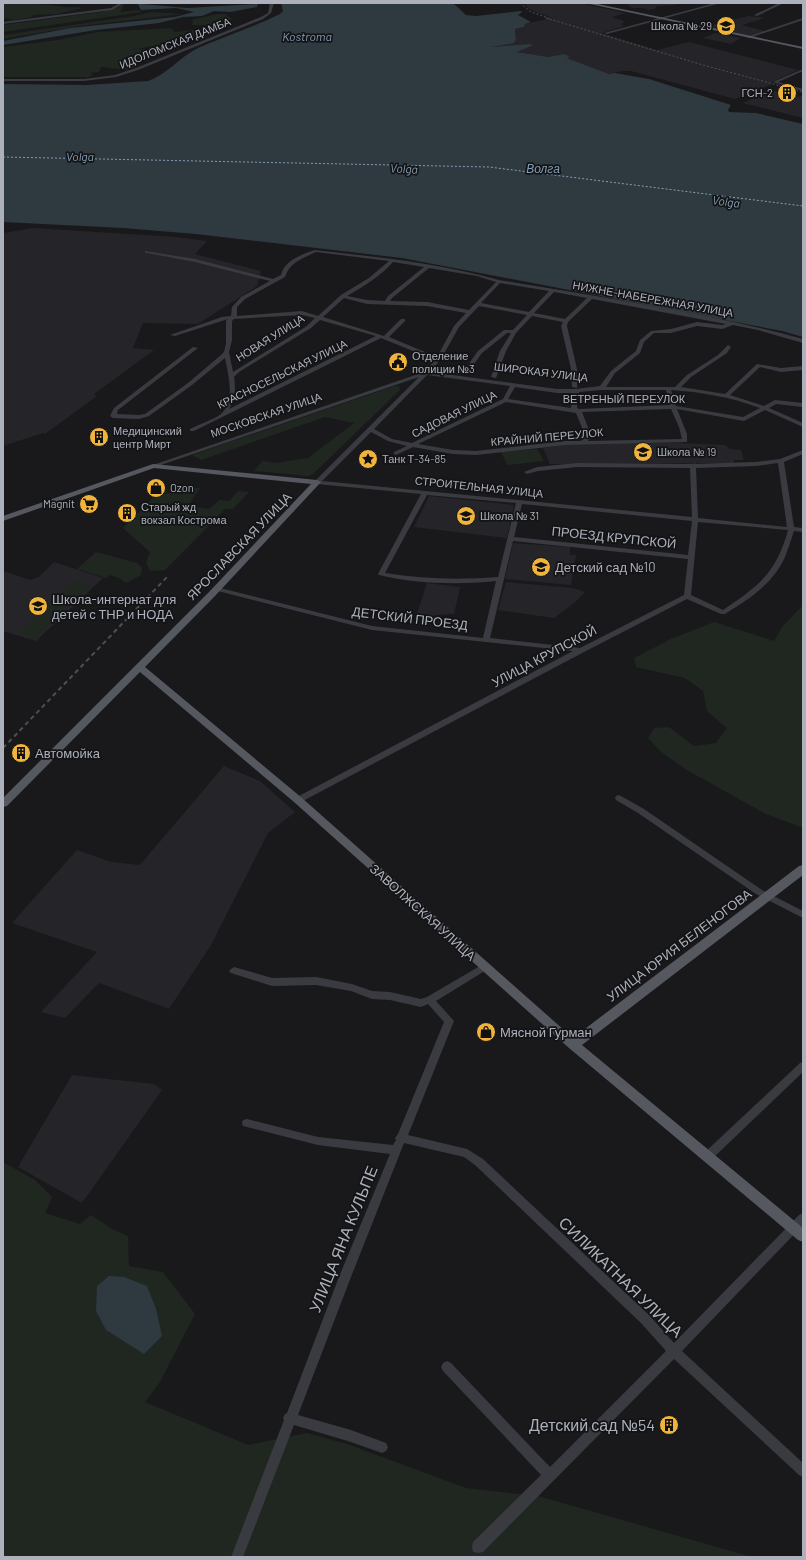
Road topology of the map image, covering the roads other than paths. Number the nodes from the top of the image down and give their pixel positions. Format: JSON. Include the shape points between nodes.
{"nodes":[{"id":1,"x":122,"y":3,"type":"edge"},
{"id":2,"x":272,"y":3,"type":"edge"},
{"id":3,"x":587,"y":3,"type":"edge"},
{"id":4,"x":719,"y":3,"type":"edge"},
{"id":5,"x":782,"y":3,"type":"edge"},
{"id":6,"x":756,"y":15,"type":"dead end"},
{"id":7,"x":661,"y":19,"type":"junction"},
{"id":8,"x":803,"y":19,"type":"edge"},
{"id":9,"x":3,"y":23,"type":"edge"},
{"id":10,"x":606,"y":33,"type":"dead end"},
{"id":11,"x":748,"y":37,"type":"junction"},
{"id":12,"x":803,"y":48,"type":"edge"},
{"id":13,"x":803,"y":70,"type":"edge"},
{"id":14,"x":3,"y":80,"type":"edge"},
{"id":15,"x":803,"y":90,"type":"edge"},
{"id":16,"x":147,"y":252,"type":"dead end"},
{"id":17,"x":392,"y":260,"type":"junction"},
{"id":18,"x":428,"y":266,"type":"junction"},
{"id":19,"x":274,"y":281,"type":"junction"},
{"id":20,"x":499,"y":281,"type":"junction"},
{"id":21,"x":553,"y":290,"type":"junction"},
{"id":22,"x":344,"y":296,"type":"junction"},
{"id":23,"x":590,"y":298,"type":"junction"},
{"id":24,"x":386,"y":303,"type":"junction"},
{"id":25,"x":477,"y":304,"type":"junction"},
{"id":26,"x":469,"y":312,"type":"junction"},
{"id":27,"x":529,"y":313,"type":"junction"},
{"id":28,"x":234,"y":316,"type":"junction"},
{"id":29,"x":320,"y":317,"type":"junction"},
{"id":30,"x":403,"y":320,"type":"dead end"},
{"id":31,"x":566,"y":321,"type":"junction"},
{"id":32,"x":732,"y":323,"type":"junction"},
{"id":33,"x":514,"y":332,"type":"junction"},
{"id":34,"x":173,"y":335,"type":"dead end"},
{"id":35,"x":383,"y":337,"type":"junction"},
{"id":36,"x":803,"y":341,"type":"edge"},
{"id":37,"x":728,"y":347,"type":"dead end"},
{"id":38,"x":195,"y":348,"type":"dead end"},
{"id":39,"x":227,"y":353,"type":"junction"},
{"id":40,"x":438,"y":359,"type":"junction"},
{"id":41,"x":803,"y":368,"type":"edge"},
{"id":42,"x":428,"y":370,"type":"junction"},
{"id":43,"x":465,"y":373,"type":"junction"},
{"id":44,"x":232,"y":376,"type":"junction"},
{"id":45,"x":494,"y":377,"type":"junction"},
{"id":46,"x":392,"y":383,"type":"junction"},
{"id":47,"x":512,"y":385,"type":"junction"},
{"id":48,"x":602,"y":388,"type":"junction"},
{"id":49,"x":668,"y":388,"type":"junction"},
{"id":50,"x":677,"y":388,"type":"junction"},
{"id":51,"x":576,"y":389,"type":"junction"},
{"id":52,"x":409,"y":390,"type":"junction"},
{"id":53,"x":727,"y":395,"type":"junction"},
{"id":54,"x":505,"y":400,"type":"junction"},
{"id":55,"x":803,"y":405,"type":"edge"},
{"id":56,"x":674,"y":407,"type":"junction"},
{"id":57,"x":765,"y":407,"type":"junction"},
{"id":58,"x":577,"y":411,"type":"junction"},
{"id":59,"x":224,"y":414,"type":"junction"},
{"id":60,"x":803,"y":425,"type":"edge"},
{"id":61,"x":192,"y":430,"type":"dead end"},
{"id":62,"x":370,"y":430,"type":"junction"},
{"id":63,"x":582,"y":443,"type":"junction"},
{"id":64,"x":412,"y":445,"type":"junction"},
{"id":65,"x":803,"y":452,"type":"edge"},
{"id":66,"x":396,"y":453,"type":"dead end"},
{"id":67,"x":781,"y":461,"type":"junction"},
{"id":68,"x":153,"y":466,"type":"junction"},
{"id":69,"x":693,"y":466,"type":"junction"},
{"id":70,"x":527,"y":472,"type":"dead end"},
{"id":71,"x":317,"y":482,"type":"junction"},
{"id":72,"x":425,"y":493,"type":"junction"},
{"id":73,"x":519,"y":502,"type":"junction"},
{"id":74,"x":3,"y":519,"type":"edge"},
{"id":75,"x":695,"y":521,"type":"junction"},
{"id":76,"x":792,"y":529,"type":"junction"},
{"id":77,"x":803,"y":530,"type":"edge"},
{"id":78,"x":511,"y":539,"type":"junction"},
{"id":79,"x":691,"y":557,"type":"junction"},
{"id":80,"x":501,"y":580,"type":"junction"},
{"id":81,"x":216,"y":589,"type":"junction"},
{"id":82,"x":687,"y":596,"type":"junction"},
{"id":83,"x":486,"y":639,"type":"junction"},
{"id":84,"x":581,"y":650,"type":"junction"},
{"id":85,"x":140,"y":667,"type":"junction"},
{"id":86,"x":619,"y":798,"type":"dead end"},
{"id":87,"x":298,"y":800,"type":"junction"},
{"id":88,"x":3,"y":804,"type":"edge"},
{"id":89,"x":803,"y":869,"type":"edge"},
{"id":90,"x":767,"y":897,"type":"junction"},
{"id":91,"x":803,"y":915,"type":"edge"},
{"id":92,"x":485,"y":967,"type":"junction"},
{"id":93,"x":234,"y":971,"type":"dead end"},
{"id":94,"x":430,"y":1000,"type":"junction"},
{"id":95,"x":573,"y":1045,"type":"junction"},
{"id":96,"x":803,"y":1066,"type":"edge"},
{"id":97,"x":247,"y":1123,"type":"dead end"},
{"id":98,"x":400,"y":1138,"type":"junction"},
{"id":99,"x":395,"y":1150,"type":"junction"},
{"id":100,"x":707,"y":1157,"type":"junction"},
{"id":101,"x":803,"y":1218,"type":"edge"},
{"id":102,"x":798,"y":1232,"type":"edge"},
{"id":103,"x":674,"y":1351,"type":"junction"},
{"id":104,"x":447,"y":1366,"type":"dead end"},
{"id":105,"x":289,"y":1418,"type":"junction"},
{"id":106,"x":382,"y":1447,"type":"dead end"},
{"id":107,"x":803,"y":1472,"type":"edge"},
{"id":108,"x":550,"y":1476,"type":"junction"},
{"id":109,"x":478,"y":1547,"type":"dead end"},
{"id":110,"x":237,"y":1557,"type":"edge"}],
"edges":[{"from":1,"to":9,"type":"street","via":[[112,9]]},
{"from":2,"to":14,"type":"street","name":"ИДОЛОМСКАЯ ДАМБА","via":[[269,13],[262,18],[122,75],[88,80]]},
{"from":3,"to":7,"type":"main road"},
{"from":4,"to":7,"type":"street"},
{"from":5,"to":6,"type":"street"},
{"from":7,"to":10,"type":"street"},
{"from":7,"to":11,"type":"main road"},
{"from":8,"to":11,"type":"street"},
{"from":11,"to":12,"type":"main road"},
{"from":13,"to":15,"type":"street","via":[[775,82]]},
{"from":16,"to":19,"type":"street","via":[[191,259]]},
{"from":17,"to":18,"type":"street","name":"НИЖНЕ-НАБЕРЕЖНАЯ УЛИЦА"},
{"from":17,"to":19,"type":"street","name":"НИЖНЕ-НАБЕРЕЖНАЯ УЛИЦА","via":[[315,251],[293,261],[283,276]]},
{"from":17,"to":22,"type":"street","name":"НОВАЯ УЛИЦА","via":[[371,279]]},
{"from":18,"to":20,"type":"street","name":"НИЖНЕ-НАБЕРЕЖНАЯ УЛИЦА"},
{"from":18,"to":24,"type":"street"},
{"from":19,"to":28,"type":"street","via":[[244,298],[235,307]]},
{"from":20,"to":21,"type":"street","name":"НИЖНЕ-НАБЕРЕЖНАЯ УЛИЦА"},
{"from":20,"to":25,"type":"street"},
{"from":21,"to":23,"type":"street","name":"НИЖНЕ-НАБЕРЕЖНАЯ УЛИЦА"},
{"from":21,"to":27,"type":"street"},
{"from":22,"to":24,"type":"street","via":[[367,302]]},
{"from":22,"to":29,"type":"street","name":"НОВАЯ УЛИЦА"},
{"from":23,"to":31,"type":"street"},
{"from":23,"to":32,"type":"street","name":"НИЖНЕ-НАБЕРЕЖНАЯ УЛИЦА"},
{"from":24,"to":26,"type":"street","via":[[427,304]]},
{"from":25,"to":26,"type":"street"},
{"from":25,"to":27,"type":"street"},
{"from":26,"to":40,"type":"street","via":[[454,330]]},
{"from":27,"to":31,"type":"street"},
{"from":27,"to":33,"type":"street"},
{"from":28,"to":29,"type":"street","via":[[302,313]]},
{"from":28,"to":34,"type":"street","via":[[216,319]]},
{"from":28,"to":39,"type":"street","via":[[229,321]]},
{"from":29,"to":35,"type":"street"},
{"from":29,"to":44,"type":"street","name":"НОВАЯ УЛИЦА","via":[[309,327]]},
{"from":30,"to":35,"type":"street","name":"КРАСНОСЕЛЬСКАЯ УЛИЦА"},
{"from":31,"to":51,"type":"street","via":[[564,330],[574,369]]},
{"from":32,"to":36,"type":"street","name":"НИЖНЕ-НАБЕРЕЖНАЯ УЛИЦА"},
{"from":32,"to":48,"type":"street","via":[[722,327],[697,324],[671,331],[654,332],[642,341],[638,352],[613,372]]},
{"from":33,"to":43,"type":"street","via":[[506,331],[489,343]]},
{"from":33,"to":45,"type":"street","via":[[503,351]]},
{"from":35,"to":40,"type":"street"},
{"from":35,"to":59,"type":"street","name":"КРАСНОСЕЛЬСКАЯ УЛИЦА"},
{"from":37,"to":50,"type":"street","via":[[713,361],[682,381]]},
{"from":38,"to":39,"type":"street","via":[[116,409],[113,416],[147,415]]},
{"from":39,"to":44,"type":"street"},
{"from":40,"to":42,"type":"street"},
{"from":41,"to":53,"type":"street","via":[[781,370],[761,363]]},
{"from":42,"to":43,"type":"street","name":"ШИРОКАЯ УЛИЦА"},
{"from":42,"to":46,"type":"street","name":"МОСКОВСКАЯ УЛИЦА"},
{"from":42,"to":47,"type":"street","name":"ШИРОКАЯ УЛИЦА"},
{"from":42,"to":52,"type":"street","name":"ЯРОСЛАВСКАЯ УЛИЦА"},
{"from":43,"to":45,"type":"street","name":"ШИРОКАЯ УЛИЦА"},
{"from":44,"to":59,"type":"street","via":[[233,397]]},
{"from":45,"to":51,"type":"street","name":"ШИРОКАЯ УЛИЦА"},
{"from":46,"to":52,"type":"street","via":[[403,384]]},
{"from":46,"to":68,"type":"street","name":"МОСКОВСКАЯ УЛИЦА"},
{"from":47,"to":51,"type":"street","name":"ШИРОКАЯ УЛИЦА","via":[[557,391]]},
{"from":47,"to":54,"type":"street","name":"САДОВАЯ УЛИЦА"},
{"from":48,"to":49,"type":"street","name":"ШИРОКАЯ УЛИЦА"},
{"from":48,"to":51,"type":"street","name":"ШИРОКАЯ УЛИЦА"},
{"from":49,"to":50,"type":"street","name":"ШИРОКАЯ УЛИЦА"},
{"from":49,"to":56,"type":"street"},
{"from":50,"to":53,"type":"street","name":"ШИРОКАЯ УЛИЦА"},
{"from":51,"to":58,"type":"street","via":[[574,408]]},
{"from":52,"to":62,"type":"street","name":"ЯРОСЛАВСКАЯ УЛИЦА"},
{"from":53,"to":57,"type":"street","name":"ШИРОКАЯ УЛИЦА"},
{"from":54,"to":58,"type":"street","name":"ВЕТРЕНЫЙ ПЕРЕУЛОК"},
{"from":54,"to":64,"type":"street","name":"САДОВАЯ УЛИЦА"},
{"from":55,"to":57,"type":"street","via":[[780,402]]},
{"from":56,"to":57,"type":"street","name":"ВЕТРЕНЫЙ ПЕРЕУЛОК","via":[[744,419]]},
{"from":56,"to":58,"type":"street","name":"ВЕТРЕНЫЙ ПЕРЕУЛОК"},
{"from":56,"to":63,"type":"street","name":"КРАЙНИЙ ПЕРЕУЛОК","via":[[685,441]]},
{"from":57,"to":60,"type":"street","name":"ШИРОКАЯ УЛИЦА"},
{"from":58,"to":63,"type":"street","via":[[585,423],[588,435]]},
{"from":59,"to":61,"type":"street","name":"КРАСНОСЕЛЬСКАЯ УЛИЦА"},
{"from":62,"to":64,"type":"street","name":"КРАЙНИЙ ПЕРЕУЛОК","via":[[390,440]]},
{"from":62,"to":71,"type":"street","name":"ЯРОСЛАВСКАЯ УЛИЦА"},
{"from":63,"to":64,"type":"street","name":"КРАЙНИЙ ПЕРЕУЛОК","via":[[476,453]]},
{"from":64,"to":66,"type":"street","name":"САДОВАЯ УЛИЦА"},
{"from":65,"to":67,"type":"street"},
{"from":67,"to":69,"type":"street"},
{"from":67,"to":76,"type":"street"},
{"from":68,"to":71,"type":"main road","name":"СТРОИТЕЛЬНАЯ УЛИЦА"},
{"from":68,"to":74,"type":"main road","name":"МОСКОВСКАЯ УЛИЦА"},
{"from":69,"to":70,"type":"street","via":[[577,465]]},
{"from":69,"to":75,"type":"street"},
{"from":71,"to":72,"type":"street","name":"СТРОИТЕЛЬНАЯ УЛИЦА"},
{"from":71,"to":81,"type":"main road","name":"ЯРОСЛАВСКАЯ УЛИЦА"},
{"from":72,"to":73,"type":"street","name":"СТРОИТЕЛЬНАЯ УЛИЦА"},
{"from":72,"to":80,"type":"street","via":[[381,574],[401,578],[467,582]]},
{"from":73,"to":75,"type":"street","name":"СТРОИТЕЛЬНАЯ УЛИЦА"},
{"from":73,"to":78,"type":"street"},
{"from":75,"to":76,"type":"street","name":"СТРОИТЕЛЬНАЯ УЛИЦА"},
{"from":75,"to":79,"type":"street"},
{"from":76,"to":77,"type":"street","name":"СТРОИТЕЛЬНАЯ УЛИЦА"},
{"from":76,"to":82,"type":"street","via":[[770,576],[755,591],[723,613]]},
{"from":78,"to":79,"type":"street","name":"ПРОЕЗД КРУПСКОЙ"},
{"from":78,"to":80,"type":"street"},
{"from":79,"to":82,"type":"street"},
{"from":80,"to":83,"type":"street"},
{"from":81,"to":83,"type":"street","name":"ДЕТСКИЙ ПРОЕЗД","via":[[372,628]]},
{"from":81,"to":85,"type":"main road","name":"ЯРОСЛАВСКАЯ УЛИЦА"},
{"from":82,"to":84,"type":"street","name":"УЛИЦА КРУПСКОЙ"},
{"from":83,"to":84,"type":"street","name":"ДЕТСКИЙ ПРОЕЗД"},
{"from":84,"to":87,"type":"street","name":"УЛИЦА КРУПСКОЙ"},
{"from":85,"to":87,"type":"main road","name":"ЗАВОЛЖСКАЯ УЛИЦА"},
{"from":85,"to":88,"type":"main road","name":"ЯРОСЛАВСКАЯ УЛИЦА"},
{"from":86,"to":90,"type":"street"},
{"from":87,"to":92,"type":"main road","name":"ЗАВОЛЖСКАЯ УЛИЦА"},
{"from":89,"to":90,"type":"main road","name":"УЛИЦА ЮРИЯ БЕЛЕНОГОВА"},
{"from":90,"to":91,"type":"street"},
{"from":90,"to":95,"type":"main road","name":"УЛИЦА ЮРИЯ БЕЛЕНОГОВА"},
{"from":92,"to":94,"type":"street"},
{"from":92,"to":95,"type":"main road","name":"ЗАВОЛЖСКАЯ УЛИЦА"},
{"from":93,"to":94,"type":"street","via":[[272,982],[316,981],[372,995],[421,1003]]},
{"from":94,"to":98,"type":"street","name":"УЛИЦА ЯНА КУЛЬПЕ","via":[[449,1021]]},
{"from":95,"to":100,"type":"main road","name":"ЗАВОЛЖСКАЯ УЛИЦА"},
{"from":96,"to":100,"type":"street"},
{"from":97,"to":99,"type":"street","via":[[318,1142]]},
{"from":98,"to":99,"type":"street","name":"УЛИЦА ЯНА КУЛЬПЕ"},
{"from":98,"to":103,"type":"street","name":"СИЛИКАТНАЯ УЛИЦА","via":[[467,1153],[479,1162],[645,1319]]},
{"from":99,"to":105,"type":"street","name":"УЛИЦА ЯНА КУЛЬПЕ"},
{"from":100,"to":102,"type":"main road","name":"ЗАВОЛЖСКАЯ УЛИЦА"},
{"from":101,"to":102,"type":"street"},
{"from":102,"to":103,"type":"street"},
{"from":103,"to":107,"type":"street","name":"СИЛИКАТНАЯ УЛИЦА"},
{"from":103,"to":108,"type":"street"},
{"from":104,"to":108,"type":"street"},
{"from":105,"to":106,"type":"street"},
{"from":105,"to":110,"type":"street","name":"УЛИЦА ЯНА КУЛЬПЕ"},
{"from":108,"to":109,"type":"street"}]}
